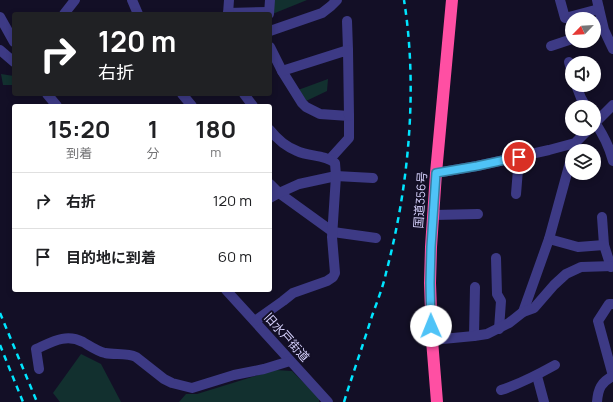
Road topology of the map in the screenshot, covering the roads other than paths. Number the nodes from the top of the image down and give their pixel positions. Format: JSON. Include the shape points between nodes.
{"nodes":[{"id":1,"x":75,"y":0,"type":"edge"},
{"id":2,"x":132,"y":0,"type":"edge"},
{"id":3,"x":229,"y":0,"type":"edge"},
{"id":4,"x":270,"y":0,"type":"edge"},
{"id":5,"x":452,"y":0,"type":"edge"},
{"id":6,"x":560,"y":0,"type":"edge"},
{"id":7,"x":332,"y":2,"type":"edge"},
{"id":8,"x":598,"y":5,"type":"edge"},
{"id":9,"x":66,"y":12,"type":"edge"},
{"id":10,"x":137,"y":12,"type":"edge"},
{"id":11,"x":228,"y":12,"type":"edge"},
{"id":12,"x":269,"y":12,"type":"edge"},
{"id":13,"x":0,"y":17,"type":"edge"},
{"id":14,"x":347,"y":21,"type":"dead end"},
{"id":15,"x":272,"y":30,"type":"edge"},
{"id":16,"x":604,"y":30,"type":"junction"},
{"id":17,"x":601,"y":31,"type":"edge"},
{"id":18,"x":12,"y":38,"type":"edge"},
{"id":19,"x":565,"y":41,"type":"edge"},
{"id":20,"x":551,"y":46,"type":"dead end"},
{"id":21,"x":613,"y":49,"type":"edge"},
{"id":22,"x":0,"y":50,"type":"edge"},
{"id":23,"x":348,"y":50,"type":"junction"},
{"id":24,"x":272,"y":51,"type":"edge"},
{"id":25,"x":12,"y":60,"type":"edge"},
{"id":26,"x":282,"y":71,"type":"junction"},
{"id":27,"x":48,"y":96,"type":"edge"},
{"id":28,"x":184,"y":96,"type":"edge"},
{"id":29,"x":56,"y":104,"type":"edge"},
{"id":30,"x":190,"y":104,"type":"edge"},
{"id":31,"x":613,"y":105,"type":"edge"},
{"id":32,"x":349,"y":116,"type":"junction"},
{"id":33,"x":601,"y":116,"type":"edge"},
{"id":34,"x":601,"y":131,"type":"edge"},
{"id":35,"x":272,"y":132,"type":"edge"},
{"id":36,"x":583,"y":136,"type":"edge"},
{"id":37,"x":576,"y":144,"type":"edge"},
{"id":38,"x":565,"y":149,"type":"edge"},
{"id":39,"x":519,"y":157,"type":"junction"},
{"id":40,"x":330,"y":159,"type":"junction"},
{"id":41,"x":613,"y":161,"type":"edge"},
{"id":42,"x":436,"y":173,"type":"junction"},
{"id":43,"x":336,"y":176,"type":"junction"},
{"id":44,"x":373,"y":178,"type":"dead end"},
{"id":45,"x":565,"y":180,"type":"edge"},
{"id":46,"x":516,"y":194,"type":"dead end"},
{"id":47,"x":274,"y":195,"type":"edge"},
{"id":48,"x":478,"y":214,"type":"dead end"},
{"id":49,"x":434,"y":215,"type":"junction"},
{"id":50,"x":602,"y":217,"type":"dead end"},
{"id":51,"x":333,"y":232,"type":"junction"},
{"id":52,"x":376,"y":238,"type":"dead end"},
{"id":53,"x":548,"y":239,"type":"junction"},
{"id":54,"x":604,"y":245,"type":"junction"},
{"id":55,"x":496,"y":258,"type":"dead end"},
{"id":56,"x":612,"y":266,"type":"edge"},
{"id":57,"x":475,"y":287,"type":"dead end"},
{"id":58,"x":228,"y":292,"type":"edge"},
{"id":59,"x":613,"y":304,"type":"edge"},
{"id":60,"x":523,"y":312,"type":"junction"},
{"id":61,"x":255,"y":321,"type":"junction"},
{"id":62,"x":499,"y":329,"type":"junction"},
{"id":63,"x":474,"y":336,"type":"junction"},
{"id":64,"x":432,"y":340,"type":"junction"},
{"id":65,"x":290,"y":361,"type":"junction"},
{"id":66,"x":555,"y":365,"type":"dead end"},
{"id":67,"x":39,"y":370,"type":"dead end"},
{"id":68,"x":537,"y":376,"type":"junction"},
{"id":69,"x":613,"y":376,"type":"edge"},
{"id":70,"x":501,"y":390,"type":"dead end"},
{"id":71,"x":328,"y":402,"type":"edge"},
{"id":72,"x":437,"y":402,"type":"edge"},
{"id":73,"x":544,"y":402,"type":"edge"},
{"id":74,"x":597,"y":402,"type":"edge"}],
"edges":[{"from":1,"to":9,"type":"street"},
{"from":2,"to":10,"type":"street"},
{"from":3,"to":11,"type":"street"},
{"from":4,"to":12,"type":"street"},
{"from":5,"to":42,"type":"highway","name":"国道356号"},
{"from":6,"to":8,"type":"street","via":[[566,18]]},
{"from":7,"to":15,"type":"street","via":[[322,13]]},
{"from":8,"to":16,"type":"street"},
{"from":13,"to":18,"type":"street"},
{"from":14,"to":23,"type":"street"},
{"from":16,"to":17,"type":"street"},
{"from":16,"to":21,"type":"street"},
{"from":19,"to":20,"type":"street"},
{"from":22,"to":25,"type":"street"},
{"from":23,"to":26,"type":"street"},
{"from":23,"to":32,"type":"street"},
{"from":24,"to":26,"type":"street"},
{"from":26,"to":32,"type":"street","via":[[306,107],[320,114]]},
{"from":27,"to":29,"type":"street"},
{"from":28,"to":30,"type":"street"},
{"from":31,"to":33,"type":"street"},
{"from":32,"to":40,"type":"street","via":[[349,138]]},
{"from":34,"to":41,"type":"street"},
{"from":35,"to":40,"type":"street","via":[[278,140],[297,152]]},
{"from":36,"to":37,"type":"street"},
{"from":38,"to":39,"type":"street"},
{"from":39,"to":42,"type":"street"},
{"from":39,"to":46,"type":"street"},
{"from":40,"to":43,"type":"street","via":[[335,163]]},
{"from":42,"to":49,"type":"highway","name":"国道356号"},
{"from":43,"to":44,"type":"street"},
{"from":43,"to":47,"type":"street","via":[[299,184]]},
{"from":43,"to":51,"type":"street"},
{"from":45,"to":53,"type":"street"},
{"from":47,"to":51,"type":"street"},
{"from":48,"to":49,"type":"street"},
{"from":49,"to":64,"type":"highway","name":"国道356号","via":[[430,283]]},
{"from":50,"to":54,"type":"street"},
{"from":51,"to":52,"type":"street"},
{"from":51,"to":61,"type":"street","via":[[333,277],[293,293]]},
{"from":53,"to":54,"type":"street","via":[[578,247]]},
{"from":53,"to":60,"type":"street"},
{"from":54,"to":56,"type":"street"},
{"from":55,"to":62,"type":"street","via":[[497,294],[501,301]]},
{"from":56,"to":60,"type":"street","via":[[581,267],[566,274],[534,308]]},
{"from":57,"to":63,"type":"street"},
{"from":58,"to":61,"type":"street","name":"旧水戸街道"},
{"from":59,"to":69,"type":"street","via":[[609,304],[598,321]]},
{"from":60,"to":62,"type":"street"},
{"from":61,"to":65,"type":"street","name":"旧水戸街道"},
{"from":62,"to":63,"type":"street"},
{"from":63,"to":64,"type":"street"},
{"from":64,"to":72,"type":"highway","name":"国道356号"},
{"from":65,"to":67,"type":"street","via":[[192,388],[164,379],[132,355],[105,353],[79,340],[66,338],[36,349]]},
{"from":65,"to":71,"type":"street","name":"旧水戸街道"},
{"from":66,"to":68,"type":"street"},
{"from":68,"to":70,"type":"street"},
{"from":68,"to":73,"type":"street"},
{"from":69,"to":74,"type":"street","via":[[605,380],[598,391]]}]}
